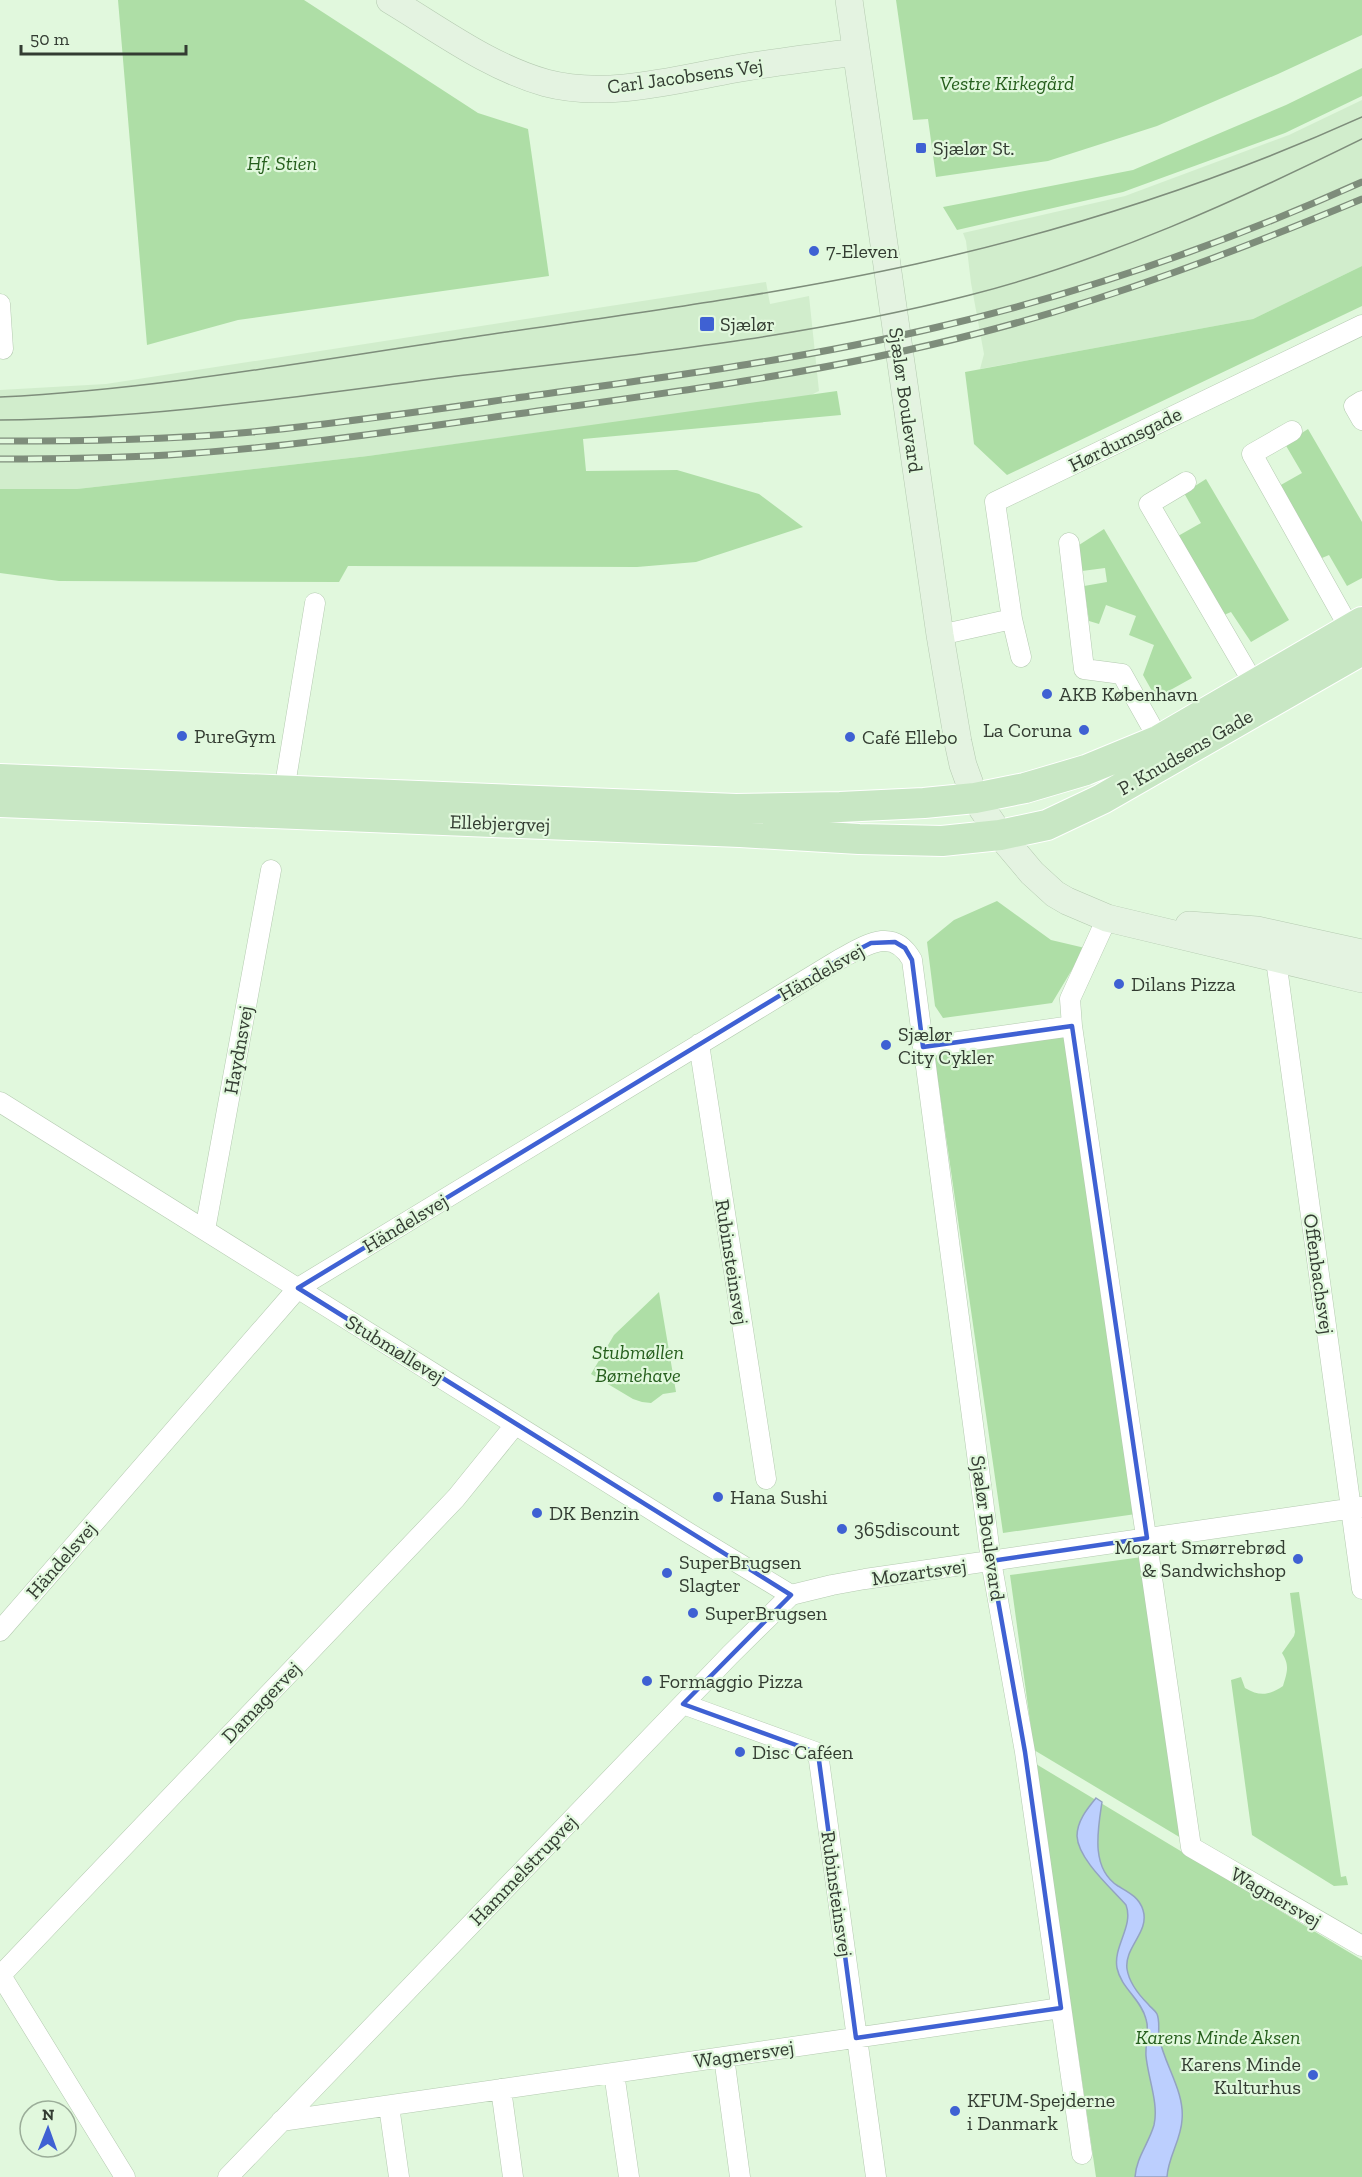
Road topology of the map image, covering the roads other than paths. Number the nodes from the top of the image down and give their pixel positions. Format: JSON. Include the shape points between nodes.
{"nodes":[{"id":1,"x":390,"y":0,"type":"edge"},
{"id":2,"x":849,"y":0,"type":"edge"},
{"id":3,"x":856,"y":52,"type":"junction"},
{"id":4,"x":0,"y":304,"type":"edge"},
{"id":5,"x":1362,"y":325,"type":"edge"},
{"id":6,"x":3,"y":349,"type":"dead end"},
{"id":7,"x":1362,"y":401,"type":"edge"},
{"id":8,"x":1362,"y":420,"type":"edge"},
{"id":9,"x":1292,"y":432,"type":"dead end"},
{"id":10,"x":1186,"y":482,"type":"dead end"},
{"id":11,"x":1069,"y":543,"type":"dead end"},
{"id":12,"x":315,"y":603,"type":"dead end"},
{"id":13,"x":1012,"y":618,"type":"junction"},
{"id":14,"x":1358,"y":633,"type":"edge"},
{"id":15,"x":940,"y":635,"type":"junction"},
{"id":16,"x":1022,"y":657,"type":"dead end"},
{"id":17,"x":1254,"y":684,"type":"junction"},
{"id":18,"x":1159,"y":740,"type":"junction"},
{"id":19,"x":0,"y":779,"type":"edge"},
{"id":20,"x":284,"y":791,"type":"junction"},
{"id":21,"x":975,"y":798,"type":"junction"},
{"id":22,"x":0,"y":802,"type":"edge"},
{"id":23,"x":1000,"y":836,"type":"junction"},
{"id":24,"x":271,"y":870,"type":"dead end"},
{"id":25,"x":1115,"y":920,"type":"junction"},
{"id":26,"x":905,"y":948,"type":"joint"},
{"id":27,"x":1362,"y":953,"type":"edge"},
{"id":28,"x":1276,"y":960,"type":"junction"},
{"id":29,"x":1362,"y":979,"type":"edge"},
{"id":30,"x":1072,"y":1026,"type":"junction"},
{"id":31,"x":699,"y":1044,"type":"junction"},
{"id":32,"x":923,"y":1047,"type":"junction"},
{"id":33,"x":0,"y":1102,"type":"edge"},
{"id":34,"x":205,"y":1230,"type":"junction"},
{"id":35,"x":298,"y":1288,"type":"junction"},
{"id":36,"x":515,"y":1425,"type":"junction"},
{"id":37,"x":766,"y":1479,"type":"dead end"},
{"id":38,"x":1357,"y":1507,"type":"edge"},
{"id":39,"x":1147,"y":1538,"type":"junction"},
{"id":40,"x":991,"y":1561,"type":"junction"},
{"id":41,"x":1362,"y":1589,"type":"edge"},
{"id":42,"x":791,"y":1595,"type":"junction"},
{"id":43,"x":0,"y":1631,"type":"edge"},
{"id":44,"x":683,"y":1704,"type":"junction"},
{"id":45,"x":1362,"y":1946,"type":"edge"},
{"id":46,"x":0,"y":1975,"type":"edge"},
{"id":47,"x":1061,"y":2008,"type":"junction"},
{"id":48,"x":856,"y":2038,"type":"junction"},
{"id":49,"x":724,"y":2057,"type":"junction"},
{"id":50,"x":614,"y":2073,"type":"junction"},
{"id":51,"x":501,"y":2090,"type":"junction"},
{"id":52,"x":389,"y":2106,"type":"junction"},
{"id":53,"x":281,"y":2121,"type":"junction"},
{"id":54,"x":1082,"y":2154,"type":"dead end"},
{"id":55,"x":125,"y":2177,"type":"edge"},
{"id":56,"x":228,"y":2177,"type":"edge"},
{"id":57,"x":399,"y":2177,"type":"edge"},
{"id":58,"x":513,"y":2177,"type":"edge"},
{"id":59,"x":629,"y":2177,"type":"edge"},
{"id":60,"x":740,"y":2177,"type":"edge"},
{"id":61,"x":876,"y":2177,"type":"edge"}],
"edges":[{"from":1,"to":3,"type":"street","name":"Carl Jacobsens Vej","via":[[487,60],[546,83],[586,88],[626,88]]},
{"from":2,"to":3,"type":"street","name":"Sjælør Boulevard"},
{"from":3,"to":15,"type":"street","name":"Sjælør Boulevard"},
{"from":4,"to":6,"type":"street"},
{"from":5,"to":13,"type":"street","name":"Hørdumsgade","via":[[995,502]]},
{"from":7,"to":8,"type":"street","via":[[1354,406]]},
{"from":9,"to":14,"type":"street","via":[[1252,454]]},
{"from":10,"to":17,"type":"street","name":"P. Knudsens Gade","via":[[1149,504]]},
{"from":11,"to":18,"type":"street","name":"P. Knudsens Gade","via":[[1084,669],[1122,674]]},
{"from":12,"to":20,"type":"street"},
{"from":13,"to":15,"type":"street"},
{"from":13,"to":16,"type":"street","name":"Hørdumsgade"},
{"from":14,"to":17,"type":"main road","name":"P. Knudsens Gade"},
{"from":14,"to":23,"type":"main road","name":"P. Knudsens Gade","via":[[1102,799],[1047,825]]},
{"from":15,"to":21,"type":"street","name":"Sjælør Boulevard","via":[[958,742]]},
{"from":17,"to":18,"type":"main road","name":"P. Knudsens Gade"},
{"from":18,"to":21,"type":"main road","name":"P. Knudsens Gade","via":[[1086,770]]},
{"from":19,"to":20,"type":"main road","name":"Ellebjergvej"},
{"from":20,"to":21,"type":"main road","name":"Ellebjergvej","via":[[736,808],[840,807]]},
{"from":21,"to":23,"type":"street","name":"Sjælør Boulevard"},
{"from":22,"to":23,"type":"main road","name":"Ellebjergvej","via":[[870,839],[942,841]]},
{"from":23,"to":25,"type":"street","name":"Sjælør Boulevard","via":[[1055,894]]},
{"from":24,"to":34,"type":"street","name":"Haydnsvej"},
{"from":25,"to":27,"type":"street","via":[[1257,930]]},
{"from":25,"to":28,"type":"street"},
{"from":25,"to":30,"type":"street","via":[[1070,999]]},
{"from":26,"to":31,"type":"street","name":"Händelsvej","via":[[894,942],[871,943]]},
{"from":26,"to":32,"type":"street","name":"Sjælør Boulevard","via":[[912,960]]},
{"from":28,"to":29,"type":"street"},
{"from":28,"to":38,"type":"street","name":"Offenbachsvej"},
{"from":30,"to":32,"type":"street"},
{"from":30,"to":39,"type":"street"},
{"from":31,"to":35,"type":"street","name":"Händelsvej"},
{"from":31,"to":37,"type":"street","name":"Rubinsteinsvej"},
{"from":32,"to":40,"type":"street","name":"Sjælør Boulevard"},
{"from":33,"to":34,"type":"street","name":"Stubmøllevej"},
{"from":34,"to":35,"type":"street","name":"Stubmøllevej"},
{"from":35,"to":36,"type":"street","name":"Stubmøllevej"},
{"from":35,"to":43,"type":"street","name":"Händelsvej"},
{"from":36,"to":42,"type":"street","name":"Stubmøllevej"},
{"from":36,"to":46,"type":"street","name":"Damagervej","via":[[456,1498]]},
{"from":38,"to":39,"type":"street","name":"Mozartsvej"},
{"from":38,"to":41,"type":"street","name":"Offenbachsvej"},
{"from":39,"to":40,"type":"street","name":"Mozartsvej"},
{"from":39,"to":45,"type":"street","name":"Wagnersvej","via":[[1191,1847]]},
{"from":40,"to":42,"type":"street","name":"Mozartsvej"},
{"from":40,"to":47,"type":"street","name":"Sjælør Boulevard","via":[[1025,1752]]},
{"from":42,"to":44,"type":"street","name":"Hammelstrupvej"},
{"from":44,"to":48,"type":"street","name":"Rubinsteinsvej","via":[[818,1753]]},
{"from":44,"to":53,"type":"street","name":"Hammelstrupvej"},
{"from":46,"to":55,"type":"street"},
{"from":47,"to":48,"type":"street","name":"Wagnersvej"},
{"from":47,"to":54,"type":"street"},
{"from":48,"to":49,"type":"street","name":"Wagnersvej"},
{"from":48,"to":61,"type":"street","name":"Rubinsteinsvej"},
{"from":49,"to":50,"type":"street","name":"Wagnersvej"},
{"from":49,"to":60,"type":"street"},
{"from":50,"to":51,"type":"street","name":"Wagnersvej"},
{"from":50,"to":59,"type":"street"},
{"from":51,"to":52,"type":"street","name":"Wagnersvej"},
{"from":51,"to":58,"type":"street"},
{"from":52,"to":53,"type":"street","name":"Wagnersvej"},
{"from":52,"to":57,"type":"street"},
{"from":53,"to":56,"type":"street","name":"Hammelstrupvej"}]}
